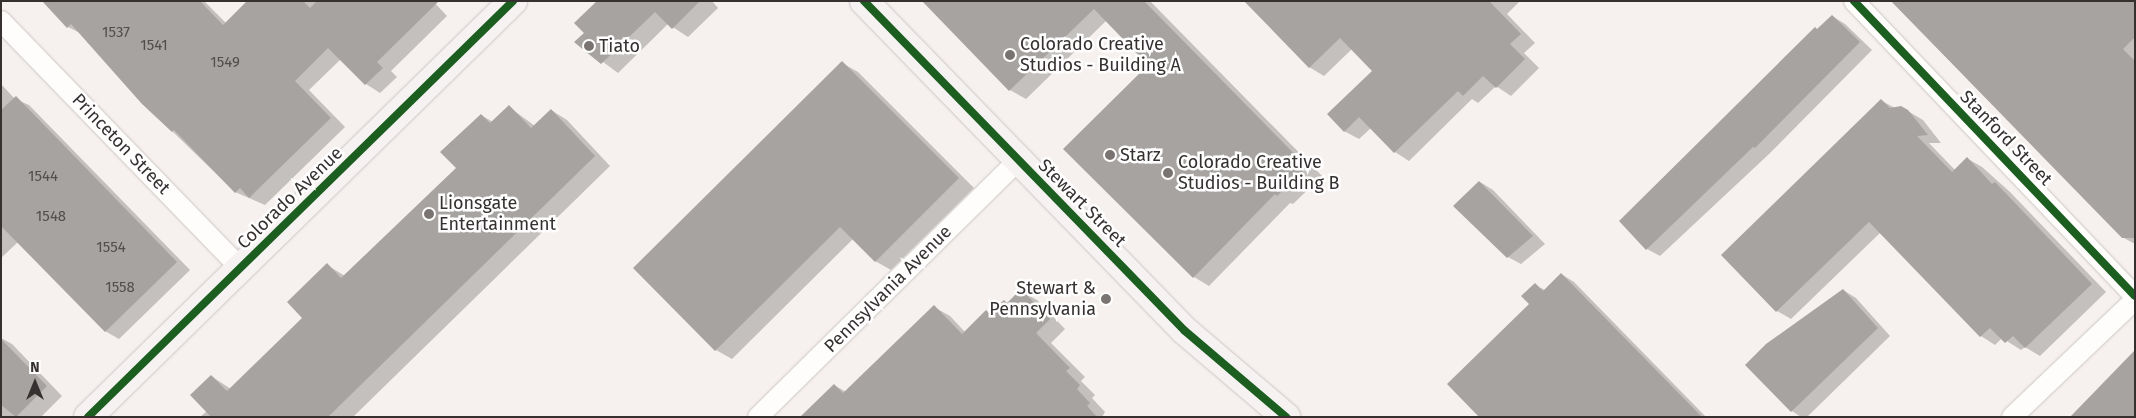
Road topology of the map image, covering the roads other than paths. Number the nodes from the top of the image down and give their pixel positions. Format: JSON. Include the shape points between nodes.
{"nodes":[{"id":1,"x":864,"y":1,"type":"edge"},
{"id":2,"x":1854,"y":1,"type":"edge"},
{"id":3,"x":500,"y":5,"type":"edge"},
{"id":4,"x":1,"y":21,"type":"edge"},
{"id":5,"x":1018,"y":161,"type":"junction"},
{"id":6,"x":240,"y":268,"type":"junction"},
{"id":7,"x":2135,"y":296,"type":"edge"},
{"id":8,"x":2135,"y":300,"type":"edge"},
{"id":9,"x":88,"y":417,"type":"edge"},
{"id":10,"x":758,"y":417,"type":"edge"},
{"id":11,"x":1286,"y":417,"type":"edge"},
{"id":12,"x":2012,"y":417,"type":"edge"}],
"edges":[{"from":1,"to":5,"type":"street","name":"Stewart Street"},
{"from":2,"to":7,"type":"street","name":"Stanford Street"},
{"from":3,"to":6,"type":"street","name":"Colorado Avenue"},
{"from":4,"to":6,"type":"street","name":"Princeton Street"},
{"from":5,"to":10,"type":"street","name":"Pennsylvania Avenue"},
{"from":5,"to":11,"type":"street","name":"Stewart Street","via":[[1185,330]]},
{"from":6,"to":9,"type":"street","name":"Colorado Avenue"},
{"from":8,"to":12,"type":"street"}]}
